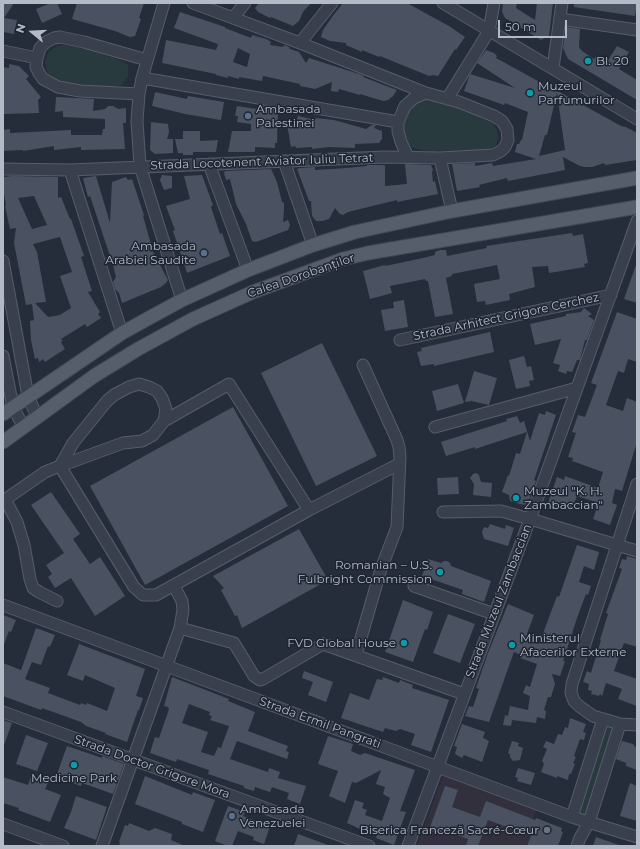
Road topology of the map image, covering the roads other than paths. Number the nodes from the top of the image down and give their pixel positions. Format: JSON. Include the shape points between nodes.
{"nodes":[{"id":1,"x":164,"y":3,"type":"edge"},
{"id":2,"x":193,"y":3,"type":"edge"},
{"id":3,"x":244,"y":3,"type":"edge"},
{"id":4,"x":332,"y":3,"type":"edge"},
{"id":5,"x":443,"y":3,"type":"edge"},
{"id":6,"x":494,"y":3,"type":"edge"},
{"id":7,"x":562,"y":3,"type":"edge"},
{"id":8,"x":233,"y":18,"type":"junction"},
{"id":9,"x":560,"y":19,"type":"junction"},
{"id":10,"x":637,"y":30,"type":"edge"},
{"id":11,"x":490,"y":31,"type":"junction"},
{"id":12,"x":300,"y":43,"type":"junction"},
{"id":13,"x":3,"y":51,"type":"edge"},
{"id":14,"x":37,"y":58,"type":"junction"},
{"id":15,"x":147,"y":60,"type":"junction"},
{"id":16,"x":553,"y":68,"type":"junction"},
{"id":17,"x":142,"y":78,"type":"junction"},
{"id":18,"x":426,"y":93,"type":"junction"},
{"id":19,"x":139,"y":94,"type":"junction"},
{"id":20,"x":447,"y":99,"type":"junction"},
{"id":21,"x":637,"y":119,"type":"edge"},
{"id":22,"x":398,"y":122,"type":"junction"},
{"id":23,"x":408,"y":157,"type":"junction"},
{"id":24,"x":440,"y":158,"type":"junction"},
{"id":25,"x":284,"y":161,"type":"junction"},
{"id":26,"x":209,"y":164,"type":"junction"},
{"id":27,"x":140,"y":166,"type":"junction"},
{"id":28,"x":3,"y":169,"type":"edge"},
{"id":29,"x":70,"y":170,"type":"junction"},
{"id":30,"x":637,"y":178,"type":"edge"},
{"id":31,"x":637,"y":207,"type":"edge"},
{"id":32,"x":452,"y":211,"type":"junction"},
{"id":33,"x":637,"y":221,"type":"edge"},
{"id":34,"x":313,"y":245,"type":"junction"},
{"id":35,"x":3,"y":261,"type":"edge"},
{"id":36,"x":248,"y":270,"type":"junction"},
{"id":37,"x":6,"y":294,"type":"edge"},
{"id":38,"x":611,"y":295,"type":"junction"},
{"id":39,"x":182,"y":300,"type":"junction"},
{"id":40,"x":122,"y":333,"type":"junction"},
{"id":41,"x":400,"y":340,"type":"dead end"},
{"id":42,"x":3,"y":356,"type":"edge"},
{"id":43,"x":362,"y":365,"type":"dead end"},
{"id":44,"x":578,"y":388,"type":"junction"},
{"id":45,"x":28,"y":396,"type":"junction"},
{"id":46,"x":8,"y":411,"type":"edge"},
{"id":47,"x":37,"y":417,"type":"junction"},
{"id":48,"x":164,"y":421,"type":"junction"},
{"id":49,"x":23,"y":426,"type":"junction"},
{"id":50,"x":435,"y":427,"type":"dead end"},
{"id":51,"x":3,"y":442,"type":"edge"},
{"id":52,"x":399,"y":464,"type":"junction"},
{"id":53,"x":60,"y":466,"type":"junction"},
{"id":54,"x":637,"y":484,"type":"edge"},
{"id":55,"x":4,"y":500,"type":"edge"},
{"id":56,"x":309,"y":510,"type":"junction"},
{"id":57,"x":443,"y":512,"type":"dead end"},
{"id":58,"x":530,"y":519,"type":"junction"},
{"id":59,"x":617,"y":544,"type":"junction"},
{"id":60,"x":637,"y":551,"type":"edge"},
{"id":61,"x":174,"y":586,"type":"junction"},
{"id":62,"x":414,"y":586,"type":"dead end"},
{"id":63,"x":58,"y":602,"type":"dead end"},
{"id":64,"x":3,"y":605,"type":"edge"},
{"id":65,"x":494,"y":614,"type":"junction"},
{"id":66,"x":180,"y":628,"type":"junction"},
{"id":67,"x":356,"y":655,"type":"junction"},
{"id":68,"x":167,"y":666,"type":"junction"},
{"id":69,"x":464,"y":694,"type":"junction"},
{"id":70,"x":3,"y":712,"type":"edge"},
{"id":71,"x":604,"y":719,"type":"junction"},
{"id":72,"x":620,"y":724,"type":"junction"},
{"id":73,"x":637,"y":725,"type":"edge"},
{"id":74,"x":133,"y":759,"type":"junction"},
{"id":75,"x":438,"y":766,"type":"junction"},
{"id":76,"x":572,"y":817,"type":"junction"},
{"id":77,"x":589,"y":822,"type":"junction"},
{"id":78,"x":3,"y":824,"type":"edge"},
{"id":79,"x":637,"y":837,"type":"edge"},
{"id":80,"x":578,"y":842,"type":"edge"},
{"id":81,"x":64,"y":846,"type":"edge"},
{"id":82,"x":102,"y":846,"type":"edge"},
{"id":83,"x":369,"y":846,"type":"edge"},
{"id":84,"x":408,"y":846,"type":"edge"}],
"edges":[{"from":1,"to":15,"type":"street"},
{"from":2,"to":8,"type":"street"},
{"from":3,"to":8,"type":"street"},
{"from":4,"to":12,"type":"street"},
{"from":5,"to":11,"type":"street"},
{"from":6,"to":11,"type":"street"},
{"from":7,"to":9,"type":"street"},
{"from":8,"to":12,"type":"street"},
{"from":9,"to":10,"type":"street"},
{"from":9,"to":16,"type":"street"},
{"from":11,"to":16,"type":"street"},
{"from":11,"to":20,"type":"street"},
{"from":12,"to":18,"type":"street"},
{"from":13,"to":14,"type":"street"},
{"from":14,"to":15,"type":"street","via":[[40,48],[46,42],[60,37]]},
{"from":14,"to":19,"type":"street","via":[[38,73],[43,79],[58,87],[80,92]]},
{"from":15,"to":17,"type":"street"},
{"from":16,"to":21,"type":"street"},
{"from":17,"to":19,"type":"street"},
{"from":17,"to":22,"type":"street"},
{"from":18,"to":20,"type":"street"},
{"from":18,"to":22,"type":"street","via":[[414,98],[405,106]]},
{"from":19,"to":27,"type":"street","via":[[137,121]]},
{"from":20,"to":24,"type":"street","name":"Strada Locotenent Aviator Iuliu Tetrat","via":[[502,121],[507,129],[508,140],[501,151],[493,154]]},
{"from":22,"to":23,"type":"street","via":[[401,142]]},
{"from":23,"to":24,"type":"street","name":"Strada Locotenent Aviator Iuliu Tetrat"},
{"from":23,"to":25,"type":"street","name":"Strada Locotenent Aviator Iuliu Tetrat"},
{"from":24,"to":32,"type":"street"},
{"from":25,"to":26,"type":"street","name":"Strada Locotenent Aviator Iuliu Tetrat"},
{"from":25,"to":34,"type":"street"},
{"from":26,"to":27,"type":"street","name":"Strada Locotenent Aviator Iuliu Tetrat"},
{"from":26,"to":36,"type":"street"},
{"from":27,"to":29,"type":"street","name":"Strada Locotenent Aviator Iuliu Tetrat"},
{"from":27,"to":39,"type":"street"},
{"from":28,"to":29,"type":"street","name":"Strada Locotenent Aviator Iuliu Tetrat"},
{"from":29,"to":40,"type":"street"},
{"from":30,"to":32,"type":"main road","name":"Calea Dorobanților"},
{"from":31,"to":47,"type":"main road","name":"Calea Dorobanților","via":[[343,259],[253,292],[193,319],[94,376]]},
{"from":32,"to":34,"type":"main road","name":"Calea Dorobanților","via":[[355,232]]},
{"from":33,"to":38,"type":"street","name":"Strada Muzeul Zambaccian"},
{"from":34,"to":36,"type":"main road","name":"Calea Dorobanților"},
{"from":35,"to":37,"type":"street"},
{"from":36,"to":39,"type":"main road","name":"Calea Dorobanților"},
{"from":37,"to":45,"type":"street"},
{"from":38,"to":41,"type":"street","name":"Strada Arhitect Grigore Cerchez"},
{"from":38,"to":44,"type":"street","name":"Strada Muzeul Zambaccian"},
{"from":39,"to":40,"type":"main road","name":"Calea Dorobanților"},
{"from":40,"to":45,"type":"main road","name":"Calea Dorobanților"},
{"from":42,"to":46,"type":"street"},
{"from":43,"to":52,"type":"street","via":[[399,447]]},
{"from":44,"to":50,"type":"street"},
{"from":44,"to":58,"type":"street","name":"Strada Muzeul Zambaccian"},
{"from":45,"to":46,"type":"main road","name":"Calea Dorobanților"},
{"from":45,"to":47,"type":"street"},
{"from":46,"to":49,"type":"street"},
{"from":47,"to":49,"type":"main road","name":"Calea Dorobanților"},
{"from":48,"to":53,"type":"street","via":[[153,435],[142,441],[123,443]]},
{"from":48,"to":53,"type":"street","via":[[166,409],[157,391],[139,384],[129,386],[107,400],[73,443]]},
{"from":48,"to":56,"type":"street","via":[[230,384]]},
{"from":49,"to":51,"type":"main road","name":"Calea Dorobanților"},
{"from":52,"to":56,"type":"street"},
{"from":52,"to":67,"type":"street","via":[[397,527],[381,570]]},
{"from":53,"to":55,"type":"street","via":[[45,472]]},
{"from":53,"to":61,"type":"street","via":[[134,587],[143,595],[156,595]]},
{"from":54,"to":59,"type":"street"},
{"from":55,"to":63,"type":"street","via":[[17,522],[33,588]]},
{"from":56,"to":61,"type":"street"},
{"from":57,"to":58,"type":"street","via":[[501,511]]},
{"from":58,"to":59,"type":"street"},
{"from":58,"to":65,"type":"street","name":"Strada Muzeul Zambaccian"},
{"from":59,"to":60,"type":"street"},
{"from":59,"to":71,"type":"street","via":[[571,693],[578,706],[593,716]]},
{"from":61,"to":66,"type":"street","via":[[182,601]]},
{"from":62,"to":65,"type":"street"},
{"from":64,"to":68,"type":"street","name":"Strada Ermil Pangrati"},
{"from":65,"to":69,"type":"street","name":"Strada Muzeul Zambaccian"},
{"from":66,"to":67,"type":"street","via":[[234,644],[254,676],[260,680],[323,644]]},
{"from":66,"to":68,"type":"street"},
{"from":67,"to":69,"type":"street"},
{"from":68,"to":74,"type":"street"},
{"from":68,"to":75,"type":"street","name":"Strada Ermil Pangrati"},
{"from":69,"to":75,"type":"street","name":"Strada Muzeul Zambaccian"},
{"from":70,"to":74,"type":"street","name":"Strada Doctor Grigore Mora"},
{"from":71,"to":72,"type":"street"},
{"from":71,"to":76,"type":"street"},
{"from":72,"to":73,"type":"street"},
{"from":72,"to":77,"type":"street"},
{"from":74,"to":82,"type":"street"},
{"from":74,"to":83,"type":"street","name":"Strada Doctor Grigore Mora"},
{"from":75,"to":76,"type":"street","name":"Strada Ermil Pangrati"},
{"from":75,"to":84,"type":"street","name":"Strada Muzeul Zambaccian"},
{"from":76,"to":77,"type":"street","name":"Strada Ermil Pangrati"},
{"from":76,"to":80,"type":"street","via":[[578,826]]},
{"from":77,"to":79,"type":"street","name":"Strada Ermil Pangrati"},
{"from":77,"to":80,"type":"street"},
{"from":78,"to":81,"type":"street"}]}
